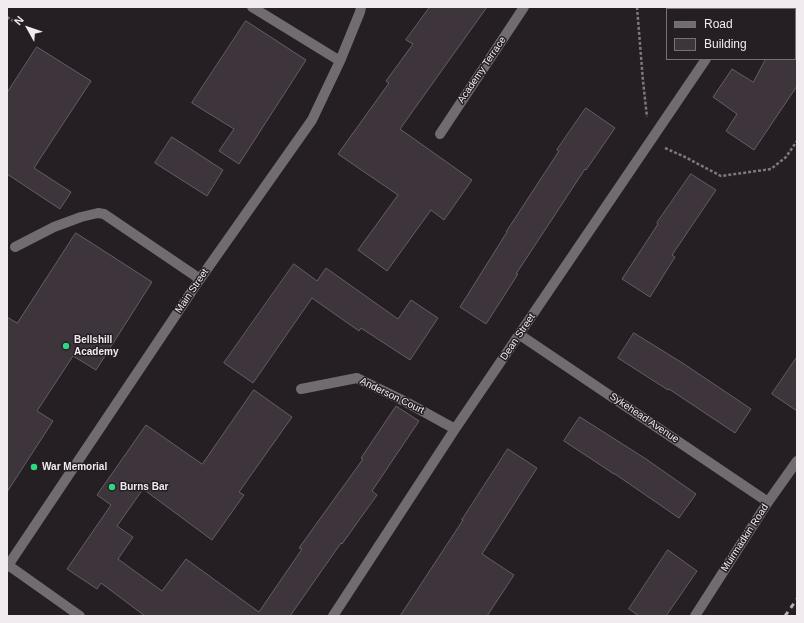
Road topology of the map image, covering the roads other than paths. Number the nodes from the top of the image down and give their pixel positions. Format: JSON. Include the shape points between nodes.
{"nodes":[{"id":1,"x":252,"y":7,"type":"edge"},
{"id":2,"x":361,"y":7,"type":"edge"},
{"id":3,"x":524,"y":7,"type":"edge"},
{"id":4,"x":705,"y":60,"type":"edge"},
{"id":5,"x":340,"y":61,"type":"junction"},
{"id":6,"x":440,"y":134,"type":"dead end"},
{"id":7,"x":15,"y":247,"type":"dead end"},
{"id":8,"x":200,"y":279,"type":"junction"},
{"id":9,"x":520,"y":335,"type":"junction"},
{"id":10,"x":301,"y":389,"type":"dead end"},
{"id":11,"x":455,"y":429,"type":"junction"},
{"id":12,"x":797,"y":461,"type":"edge"},
{"id":13,"x":768,"y":502,"type":"junction"},
{"id":14,"x":8,"y":566,"type":"edge"},
{"id":15,"x":80,"y":616,"type":"edge"},
{"id":16,"x":332,"y":616,"type":"edge"},
{"id":17,"x":695,"y":616,"type":"edge"}],
"edges":[{"from":1,"to":5,"type":"street"},
{"from":2,"to":5,"type":"street","name":"Main Street"},
{"from":3,"to":6,"type":"street","name":"Academy Terrace"},
{"from":4,"to":9,"type":"street","name":"Dean Street"},
{"from":5,"to":8,"type":"street","name":"Main Street","via":[[312,120]]},
{"from":7,"to":8,"type":"street","via":[[54,227],[81,217],[104,214]]},
{"from":8,"to":14,"type":"street","name":"Main Street"},
{"from":9,"to":11,"type":"street","name":"Dean Street"},
{"from":9,"to":13,"type":"street","name":"Sykehead Avenue"},
{"from":10,"to":11,"type":"street","name":"Anderson Court","via":[[357,378]]},
{"from":11,"to":16,"type":"street","name":"Dean Street"},
{"from":12,"to":13,"type":"street","name":"Muirmadkin Road"},
{"from":13,"to":17,"type":"street","name":"Muirmadkin Road"},
{"from":14,"to":15,"type":"street"}]}
